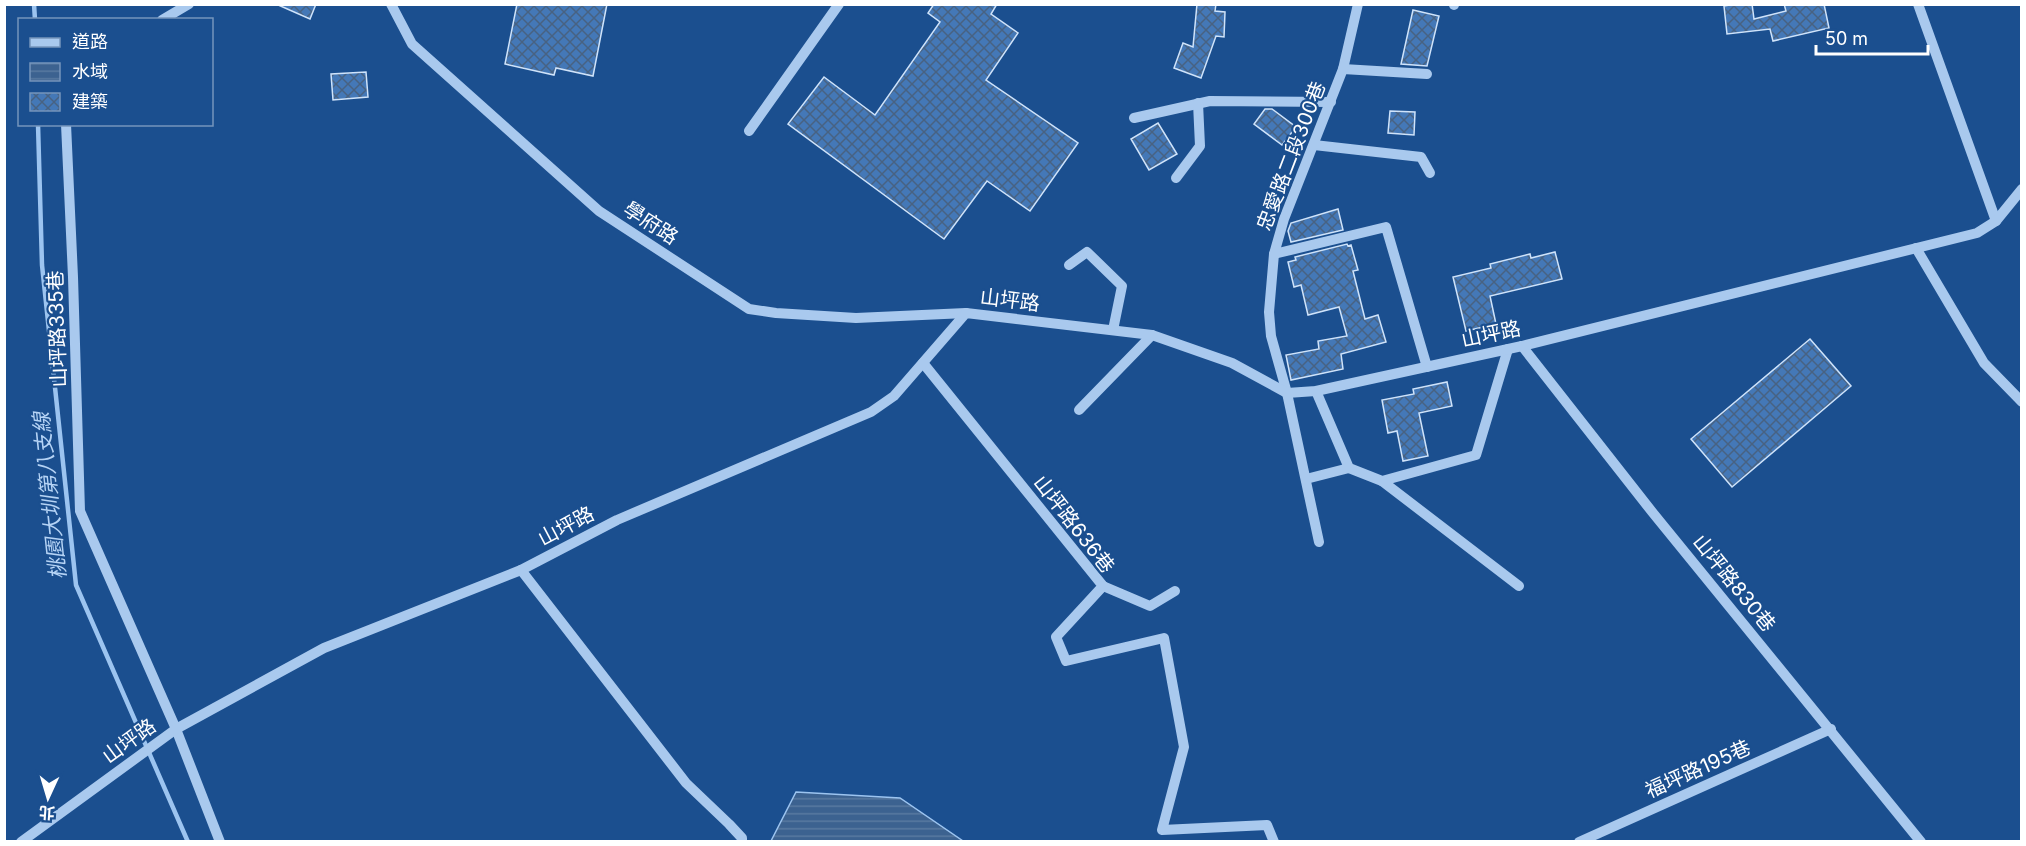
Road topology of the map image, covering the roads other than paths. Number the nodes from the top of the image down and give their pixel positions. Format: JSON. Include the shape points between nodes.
{"nodes":[{"id":1,"x":189,"y":4,"type":"edge"},
{"id":2,"x":391,"y":4,"type":"edge"},
{"id":3,"x":839,"y":4,"type":"edge"},
{"id":4,"x":1358,"y":4,"type":"edge"},
{"id":5,"x":1918,"y":4,"type":"edge"},
{"id":6,"x":165,"y":18,"type":"edge"},
{"id":7,"x":1344,"y":69,"type":"junction"},
{"id":8,"x":1427,"y":74,"type":"dead end"},
{"id":9,"x":1331,"y":102,"type":"junction"},
{"id":10,"x":1198,"y":103,"type":"junction"},
{"id":11,"x":1134,"y":118,"type":"dead end"},
{"id":12,"x":66,"y":126,"type":"edge"},
{"id":13,"x":749,"y":131,"type":"dead end"},
{"id":14,"x":1314,"y":145,"type":"junction"},
{"id":15,"x":1431,"y":173,"type":"dead end"},
{"id":16,"x":1176,"y":178,"type":"dead end"},
{"id":17,"x":2022,"y":189,"type":"edge"},
{"id":18,"x":1996,"y":221,"type":"junction"},
{"id":19,"x":1916,"y":248,"type":"junction"},
{"id":20,"x":1274,"y":254,"type":"junction"},
{"id":21,"x":1069,"y":265,"type":"dead end"},
{"id":22,"x":966,"y":313,"type":"junction"},
{"id":23,"x":1113,"y":330,"type":"junction"},
{"id":24,"x":1152,"y":335,"type":"junction"},
{"id":25,"x":1522,"y":346,"type":"junction"},
{"id":26,"x":1508,"y":350,"type":"junction"},
{"id":27,"x":923,"y":363,"type":"junction"},
{"id":28,"x":1427,"y":367,"type":"junction"},
{"id":29,"x":1316,"y":391,"type":"junction"},
{"id":30,"x":1287,"y":393,"type":"junction"},
{"id":31,"x":2022,"y":402,"type":"edge"},
{"id":32,"x":1079,"y":410,"type":"dead end"},
{"id":33,"x":1349,"y":468,"type":"junction"},
{"id":34,"x":1305,"y":479,"type":"junction"},
{"id":35,"x":1382,"y":481,"type":"junction"},
{"id":36,"x":1319,"y":542,"type":"dead end"},
{"id":37,"x":521,"y":570,"type":"junction"},
{"id":38,"x":1103,"y":586,"type":"junction"},
{"id":39,"x":1519,"y":586,"type":"dead end"},
{"id":40,"x":1175,"y":591,"type":"dead end"},
{"id":41,"x":176,"y":729,"type":"junction"},
{"id":42,"x":1831,"y":729,"type":"junction"},
{"id":43,"x":21,"y":842,"type":"edge"},
{"id":44,"x":220,"y":842,"type":"edge"},
{"id":45,"x":742,"y":842,"type":"edge"},
{"id":46,"x":1274,"y":842,"type":"edge"},
{"id":47,"x":1579,"y":842,"type":"edge"},
{"id":48,"x":1921,"y":842,"type":"edge"}],
"edges":[{"from":1,"to":6,"type":"street"},
{"from":2,"to":22,"type":"street","name":"學府路","via":[[412,44],[599,211],[749,309],[856,318]]},
{"from":3,"to":13,"type":"street"},
{"from":4,"to":7,"type":"street","name":"忠愛路二段300巷"},
{"from":5,"to":18,"type":"street"},
{"from":7,"to":8,"type":"street"},
{"from":7,"to":9,"type":"street","name":"忠愛路二段300巷"},
{"from":9,"to":10,"type":"street"},
{"from":9,"to":14,"type":"street","name":"忠愛路二段300巷"},
{"from":10,"to":11,"type":"street"},
{"from":10,"to":16,"type":"street","via":[[1200,146]]},
{"from":12,"to":41,"type":"street","name":"山坪路335巷","via":[[80,511]]},
{"from":14,"to":15,"type":"street","via":[[1421,157]]},
{"from":14,"to":20,"type":"street","name":"忠愛路二段300巷"},
{"from":17,"to":18,"type":"street","name":"山坪路"},
{"from":18,"to":19,"type":"street","name":"山坪路","via":[[1977,233]]},
{"from":19,"to":25,"type":"street","name":"山坪路"},
{"from":19,"to":31,"type":"street","via":[[1984,363]]},
{"from":20,"to":28,"type":"street","via":[[1386,227]]},
{"from":20,"to":30,"type":"street","name":"忠愛路二段300巷","via":[[1271,336]]},
{"from":21,"to":23,"type":"street","via":[[1087,252],[1122,286]]},
{"from":22,"to":23,"type":"street","name":"山坪路"},
{"from":22,"to":27,"type":"street","name":"山坪路"},
{"from":23,"to":24,"type":"street","name":"山坪路"},
{"from":24,"to":30,"type":"street","name":"山坪路","via":[[1232,363]]},
{"from":24,"to":32,"type":"street"},
{"from":25,"to":26,"type":"street","name":"山坪路"},
{"from":25,"to":42,"type":"street","name":"山坪路830巷"},
{"from":26,"to":28,"type":"street","name":"山坪路"},
{"from":26,"to":35,"type":"street","via":[[1476,455]]},
{"from":27,"to":37,"type":"street","name":"山坪路","via":[[894,396],[872,412],[617,520]]},
{"from":27,"to":38,"type":"street","name":"山坪路636巷"},
{"from":28,"to":29,"type":"street","name":"山坪路"},
{"from":29,"to":30,"type":"street","name":"山坪路"},
{"from":29,"to":33,"type":"street"},
{"from":30,"to":34,"type":"street","name":"忠愛路二段300巷"},
{"from":33,"to":34,"type":"street"},
{"from":33,"to":35,"type":"street"},
{"from":34,"to":36,"type":"street","name":"忠愛路二段300巷"},
{"from":35,"to":39,"type":"street"},
{"from":37,"to":41,"type":"street","name":"山坪路","via":[[324,648]]},
{"from":37,"to":45,"type":"street","via":[[686,783]]},
{"from":38,"to":40,"type":"street","via":[[1150,606]]},
{"from":38,"to":46,"type":"street","name":"山坪路636巷","via":[[1056,637],[1066,661],[1164,638],[1184,747],[1162,830],[1267,825]]},
{"from":41,"to":43,"type":"street","name":"山坪路"},
{"from":41,"to":44,"type":"street","name":"山坪路335巷"},
{"from":42,"to":47,"type":"street","name":"福坪路195巷"},
{"from":42,"to":48,"type":"street","name":"山坪路830巷"}]}
